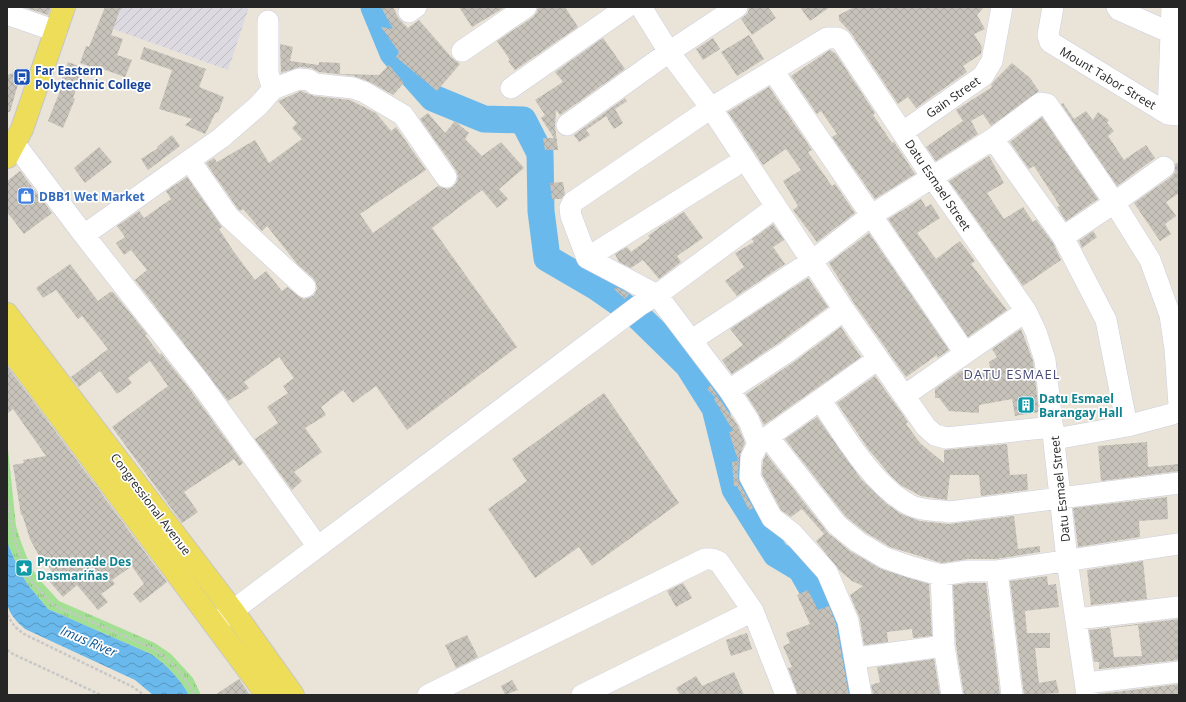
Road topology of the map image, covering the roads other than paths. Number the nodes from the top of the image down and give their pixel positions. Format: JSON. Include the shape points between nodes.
{"nodes":[{"id":1,"x":64,"y":7,"type":"edge"},
{"id":2,"x":526,"y":7,"type":"edge"},
{"id":3,"x":628,"y":7,"type":"edge"},
{"id":4,"x":641,"y":7,"type":"edge"},
{"id":5,"x":737,"y":7,"type":"edge"},
{"id":6,"x":1002,"y":7,"type":"edge"},
{"id":7,"x":1053,"y":7,"type":"edge"},
{"id":8,"x":1117,"y":7,"type":"edge"},
{"id":9,"x":1172,"y":7,"type":"edge"},
{"id":10,"x":7,"y":14,"type":"edge"},
{"id":11,"x":268,"y":21,"type":"dead end"},
{"id":12,"x":56,"y":31,"type":"junction"},
{"id":13,"x":1171,"y":33,"type":"junction"},
{"id":14,"x":462,"y":51,"type":"dead end"},
{"id":15,"x":669,"y":52,"type":"junction"},
{"id":16,"x":773,"y":71,"type":"junction"},
{"id":17,"x":511,"y":88,"type":"dead end"},
{"id":18,"x":273,"y":89,"type":"junction"},
{"id":19,"x":711,"y":108,"type":"junction"},
{"id":20,"x":1174,"y":115,"type":"edge"},
{"id":21,"x":567,"y":125,"type":"dead end"},
{"id":22,"x":903,"y":132,"type":"junction"},
{"id":23,"x":993,"y":139,"type":"junction"},
{"id":24,"x":11,"y":150,"type":"edge"},
{"id":25,"x":744,"y":160,"type":"junction"},
{"id":26,"x":190,"y":161,"type":"junction"},
{"id":27,"x":1164,"y":167,"type":"dead end"},
{"id":28,"x":446,"y":177,"type":"dead end"},
{"id":29,"x":932,"y":177,"type":"junction"},
{"id":30,"x":1114,"y":203,"type":"junction"},
{"id":31,"x":776,"y":207,"type":"junction"},
{"id":32,"x":872,"y":216,"type":"junction"},
{"id":33,"x":84,"y":235,"type":"junction"},
{"id":34,"x":1063,"y":237,"type":"junction"},
{"id":35,"x":587,"y":258,"type":"junction"},
{"id":36,"x":812,"y":261,"type":"junction"},
{"id":37,"x":305,"y":287,"type":"dead end"},
{"id":38,"x":640,"y":306,"type":"junction"},
{"id":39,"x":844,"y":310,"type":"junction"},
{"id":40,"x":1026,"y":311,"type":"junction"},
{"id":41,"x":9,"y":330,"type":"edge"},
{"id":42,"x":692,"y":340,"type":"junction"},
{"id":43,"x":965,"y":353,"type":"junction"},
{"id":44,"x":878,"y":359,"type":"junction"},
{"id":45,"x":729,"y":390,"type":"junction"},
{"id":46,"x":904,"y":396,"type":"junction"},
{"id":47,"x":821,"y":401,"type":"junction"},
{"id":48,"x":1126,"y":426,"type":"junction"},
{"id":49,"x":1054,"y":433,"type":"junction"},
{"id":50,"x":763,"y":440,"type":"junction"},
{"id":51,"x":1179,"y":483,"type":"edge"},
{"id":52,"x":1060,"y":497,"type":"junction"},
{"id":53,"x":1178,"y":544,"type":"edge"},
{"id":54,"x":318,"y":547,"type":"junction"},
{"id":55,"x":1067,"y":560,"type":"junction"},
{"id":56,"x":997,"y":571,"type":"junction"},
{"id":57,"x":941,"y":575,"type":"junction"},
{"id":58,"x":1178,"y":607,"type":"dead end"},
{"id":59,"x":233,"y":611,"type":"junction"},
{"id":60,"x":753,"y":611,"type":"junction"},
{"id":61,"x":1077,"y":619,"type":"junction"},
{"id":62,"x":215,"y":624,"type":"junction"},
{"id":63,"x":944,"y":646,"type":"junction"},
{"id":64,"x":856,"y":658,"type":"junction"},
{"id":65,"x":1179,"y":672,"type":"edge"},
{"id":66,"x":1087,"y":689,"type":"edge"},
{"id":67,"x":591,"y":693,"type":"edge"},
{"id":68,"x":267,"y":695,"type":"edge"},
{"id":69,"x":293,"y":695,"type":"edge"},
{"id":70,"x":428,"y":695,"type":"edge"},
{"id":71,"x":786,"y":695,"type":"edge"},
{"id":72,"x":861,"y":695,"type":"edge"},
{"id":73,"x":952,"y":695,"type":"edge"},
{"id":74,"x":1012,"y":695,"type":"edge"}],
"edges":[{"from":1,"to":12,"type":"main road"},
{"from":2,"to":14,"type":"street"},
{"from":3,"to":17,"type":"street"},
{"from":4,"to":15,"type":"street"},
{"from":5,"to":15,"type":"street"},
{"from":6,"to":22,"type":"street","name":"Gain Street","via":[[992,61],[983,76]]},
{"from":7,"to":20,"type":"street","name":"Mount Tabor Street","via":[[1048,35],[1050,42]]},
{"from":8,"to":13,"type":"street"},
{"from":9,"to":13,"type":"street"},
{"from":10,"to":12,"type":"street"},
{"from":11,"to":18,"type":"street","via":[[268,74]]},
{"from":12,"to":24,"type":"main road"},
{"from":13,"to":20,"type":"street"},
{"from":15,"to":19,"type":"street"},
{"from":15,"to":21,"type":"street"},
{"from":16,"to":19,"type":"street","name":"Datu Esmael Street"},
{"from":16,"to":22,"type":"street","name":"Datu Esmael Street","via":[[827,38],[842,40]]},
{"from":16,"to":32,"type":"street"},
{"from":18,"to":26,"type":"street","via":[[258,106]]},
{"from":18,"to":28,"type":"street","via":[[299,79],[364,92],[403,115]]},
{"from":19,"to":25,"type":"street"},
{"from":19,"to":35,"type":"street","name":"Datu Esmael Street","via":[[573,202],[570,208],[571,216]]},
{"from":22,"to":29,"type":"street","name":"Datu Esmael Street"},
{"from":23,"to":29,"type":"street"},
{"from":23,"to":30,"type":"street","via":[[1041,102],[1047,104]]},
{"from":23,"to":34,"type":"street"},
{"from":24,"to":33,"type":"street"},
{"from":25,"to":31,"type":"street"},
{"from":25,"to":35,"type":"street"},
{"from":26,"to":33,"type":"street"},
{"from":26,"to":37,"type":"street","via":[[229,217]]},
{"from":27,"to":30,"type":"street"},
{"from":29,"to":32,"type":"street"},
{"from":29,"to":40,"type":"street","name":"Datu Esmael Street"},
{"from":30,"to":34,"type":"street"},
{"from":30,"to":48,"type":"street","via":[[1150,260],[1170,315],[1176,349],[1179,405],[1177,411],[1174,414]]},
{"from":31,"to":36,"type":"street"},
{"from":31,"to":38,"type":"street"},
{"from":32,"to":36,"type":"street"},
{"from":32,"to":43,"type":"street"},
{"from":33,"to":54,"type":"street","via":[[201,384]]},
{"from":34,"to":48,"type":"street","via":[[1106,320]]},
{"from":35,"to":38,"type":"street"},
{"from":36,"to":39,"type":"street"},
{"from":36,"to":42,"type":"street"},
{"from":38,"to":42,"type":"street"},
{"from":38,"to":54,"type":"street"},
{"from":39,"to":44,"type":"street"},
{"from":39,"to":45,"type":"street"},
{"from":40,"to":43,"type":"street"},
{"from":40,"to":49,"type":"street","name":"Datu Esmael Street","via":[[1045,360]]},
{"from":41,"to":59,"type":"main road","name":"Congressional Avenue"},
{"from":41,"to":62,"type":"main road","name":"Congressional Avenue"},
{"from":42,"to":45,"type":"street"},
{"from":43,"to":46,"type":"street"},
{"from":44,"to":46,"type":"street"},
{"from":44,"to":47,"type":"street"},
{"from":45,"to":50,"type":"street"},
{"from":46,"to":49,"type":"street","via":[[926,427],[935,435],[946,438]]},
{"from":47,"to":50,"type":"street"},
{"from":47,"to":52,"type":"street","via":[[856,454],[893,494],[909,505],[950,512]]},
{"from":48,"to":49,"type":"street"},
{"from":49,"to":52,"type":"street","name":"Datu Esmael Street"},
{"from":50,"to":57,"type":"street","via":[[836,525],[858,542],[885,558]]},
{"from":50,"to":64,"type":"street","via":[[751,458],[750,477],[772,518],[792,533],[827,572],[848,621]]},
{"from":51,"to":52,"type":"street"},
{"from":52,"to":55,"type":"street","name":"Datu Esmael Street"},
{"from":53,"to":55,"type":"street"},
{"from":54,"to":59,"type":"street"},
{"from":55,"to":56,"type":"street"},
{"from":55,"to":61,"type":"street","name":"Datu Esmael Street"},
{"from":56,"to":57,"type":"street","via":[[968,571]]},
{"from":56,"to":74,"type":"street"},
{"from":57,"to":63,"type":"street"},
{"from":58,"to":61,"type":"street"},
{"from":59,"to":62,"type":"street"},
{"from":59,"to":69,"type":"main road","name":"Congressional Avenue"},
{"from":60,"to":67,"type":"street"},
{"from":60,"to":70,"type":"street","via":[[719,562],[705,559]]},
{"from":60,"to":71,"type":"street"},
{"from":61,"to":66,"type":"street","name":"Datu Esmael Street"},
{"from":62,"to":68,"type":"main road","name":"Congressional Avenue"},
{"from":63,"to":64,"type":"street"},
{"from":63,"to":73,"type":"street"},
{"from":64,"to":72,"type":"street"},
{"from":65,"to":66,"type":"street"}]}
